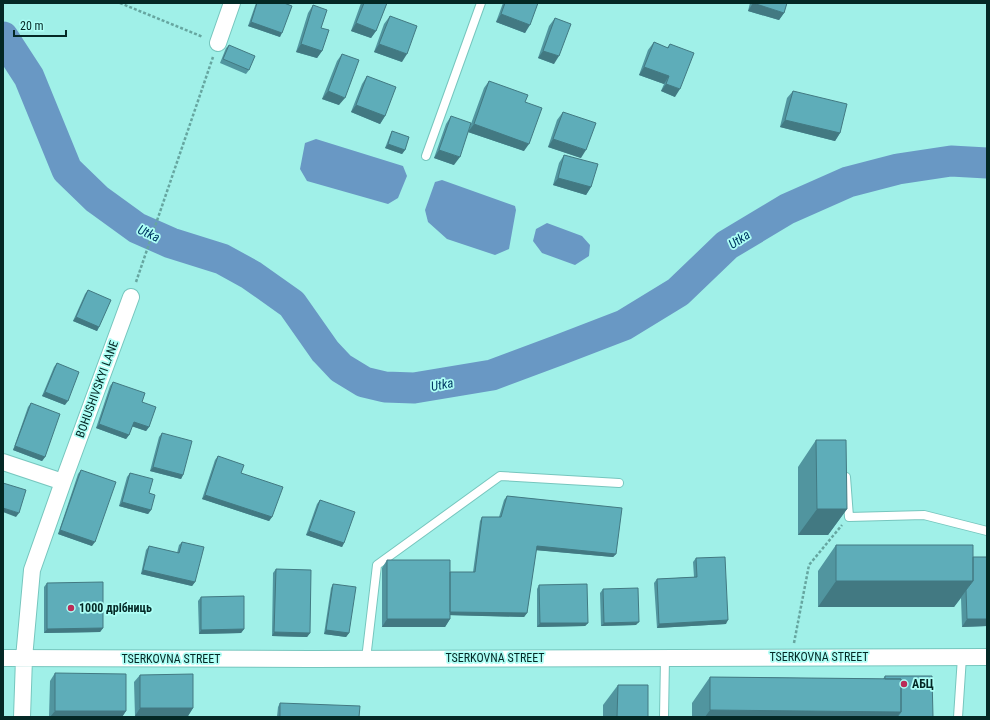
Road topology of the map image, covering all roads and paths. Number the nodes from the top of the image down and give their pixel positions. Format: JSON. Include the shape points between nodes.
{"nodes":[{"id":1,"x":120,"y":3,"type":"edge"},
{"id":2,"x":232,"y":3,"type":"edge"},
{"id":3,"x":481,"y":3,"type":"edge"},
{"id":4,"x":218,"y":43,"type":"junction"},
{"id":5,"x":426,"y":156,"type":"dead end"},
{"id":6,"x":131,"y":297,"type":"joint"},
{"id":7,"x":3,"y":462,"type":"edge"},
{"id":8,"x":846,"y":477,"type":"edge"},
{"id":9,"x":63,"y":482,"type":"junction"},
{"id":10,"x":619,"y":483,"type":"dead end"},
{"id":11,"x":849,"y":517,"type":"junction"},
{"id":12,"x":987,"y":531,"type":"edge"},
{"id":13,"x":791,"y":657,"type":"junction"},
{"id":14,"x":962,"y":657,"type":"junction"},
{"id":15,"x":987,"y":657,"type":"edge"},
{"id":16,"x":3,"y":658,"type":"edge"},
{"id":17,"x":24,"y":658,"type":"junction"},
{"id":18,"x":665,"y":658,"type":"junction"},
{"id":19,"x":366,"y":659,"type":"junction"},
{"id":20,"x":22,"y":717,"type":"edge"},
{"id":21,"x":664,"y":717,"type":"edge"},
{"id":22,"x":958,"y":717,"type":"edge"}],
"edges":[{"from":1,"to":4,"type":"path"},
{"from":2,"to":4,"type":"street"},
{"from":3,"to":5,"type":"lane"},
{"from":4,"to":6,"type":"path"},
{"from":6,"to":9,"type":"street","name":"BOHUSHIVSKYI LANE"},
{"from":7,"to":9,"type":"street"},
{"from":8,"to":11,"type":"lane"},
{"from":9,"to":17,"type":"street","name":"BOHUSHIVSKYI LANE","via":[[32,570]]},
{"from":10,"to":19,"type":"lane","via":[[500,476],[376,565]]},
{"from":11,"to":12,"type":"lane","via":[[924,515]]},
{"from":11,"to":13,"type":"path","via":[[809,565]]},
{"from":13,"to":14,"type":"street","name":"TSERKOVNA STREET"},
{"from":13,"to":18,"type":"street","name":"TSERKOVNA STREET"},
{"from":14,"to":15,"type":"street","name":"TSERKOVNA STREET"},
{"from":14,"to":22,"type":"lane"},
{"from":16,"to":17,"type":"street","name":"TSERKOVNA STREET"},
{"from":17,"to":19,"type":"street","name":"TSERKOVNA STREET"},
{"from":17,"to":20,"type":"street","name":"BOHUSHIVSKYI LANE"},
{"from":18,"to":19,"type":"street","name":"TSERKOVNA STREET"},
{"from":18,"to":21,"type":"lane"}]}
